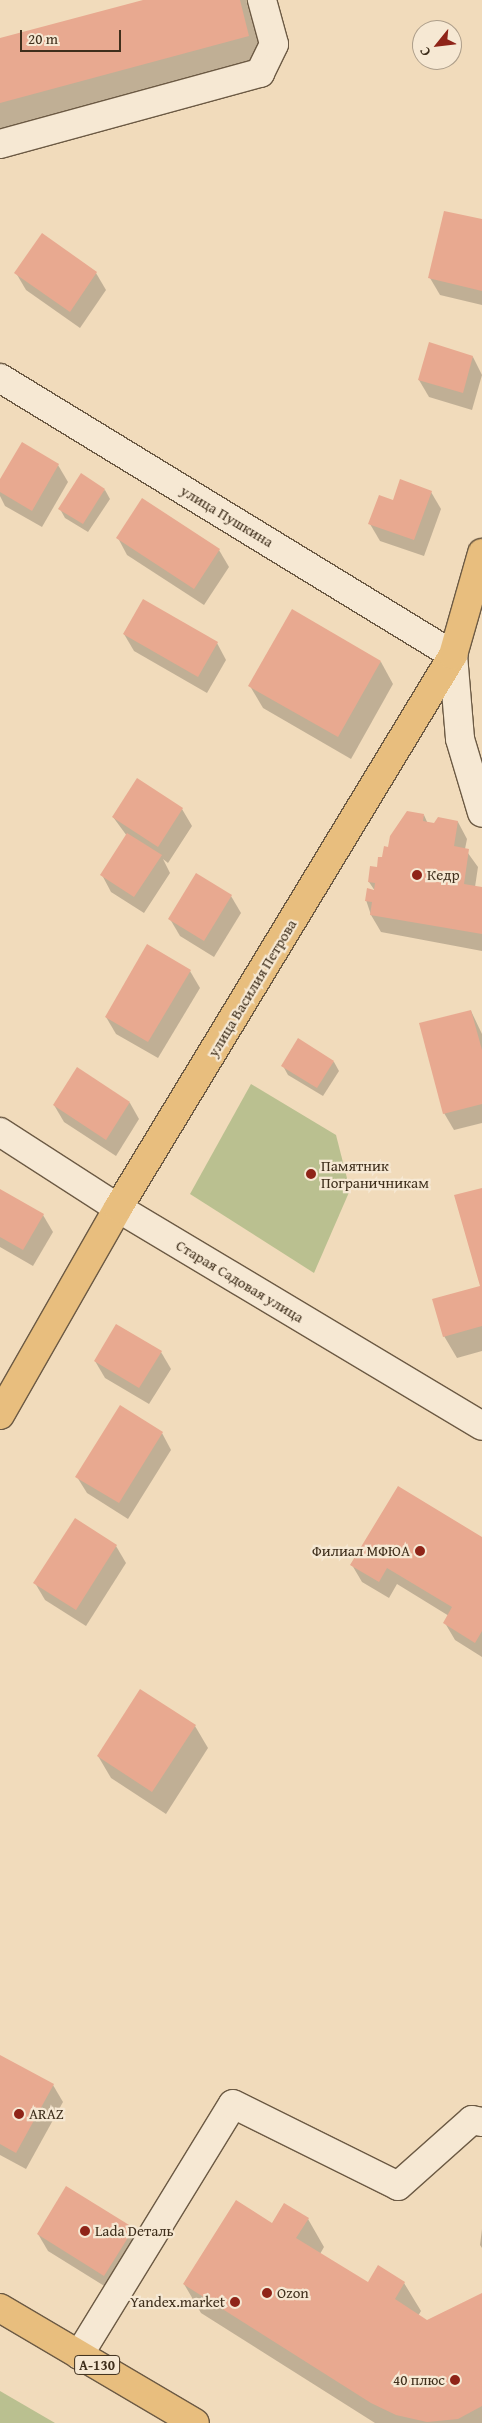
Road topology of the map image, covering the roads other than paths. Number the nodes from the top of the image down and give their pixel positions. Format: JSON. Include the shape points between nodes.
{"nodes":[{"id":1,"x":262,"y":0,"type":"edge"},
{"id":2,"x":0,"y":144,"type":"edge"},
{"id":3,"x":0,"y":378,"type":"edge"},
{"id":4,"x":482,"y":553,"type":"edge"},
{"id":5,"x":453,"y":655,"type":"junction"},
{"id":6,"x":482,"y":813,"type":"edge"},
{"id":7,"x":0,"y":1132,"type":"edge"},
{"id":8,"x":118,"y":1208,"type":"junction"},
{"id":9,"x":0,"y":1415,"type":"edge"},
{"id":10,"x":482,"y":1426,"type":"edge"},
{"id":11,"x":482,"y":2122,"type":"edge"},
{"id":12,"x":0,"y":2308,"type":"edge"},
{"id":13,"x":80,"y":2354,"type":"junction"},
{"id":14,"x":195,"y":2423,"type":"edge"}],
"edges":[{"from":1,"to":2,"type":"street","via":[[274,44],[260,73]]},
{"from":3,"to":5,"type":"street","name":"улица Пушкина"},
{"from":4,"to":5,"type":"main road","name":"улица Василия Петрова"},
{"from":5,"to":6,"type":"street","via":[[460,739]]},
{"from":5,"to":8,"type":"main road","name":"улица Василия Петрова"},
{"from":7,"to":8,"type":"street","name":"Старая Садовая улица"},
{"from":8,"to":9,"type":"main road","name":"улица Василия Петрова"},
{"from":8,"to":10,"type":"street","name":"Старая Садовая улица"},
{"from":11,"to":13,"type":"street","via":[[472,2120],[398,2186],[233,2104]]},
{"from":12,"to":13,"type":"main road","number":"А-130"},
{"from":13,"to":14,"type":"main road","number":"А-130"}]}
